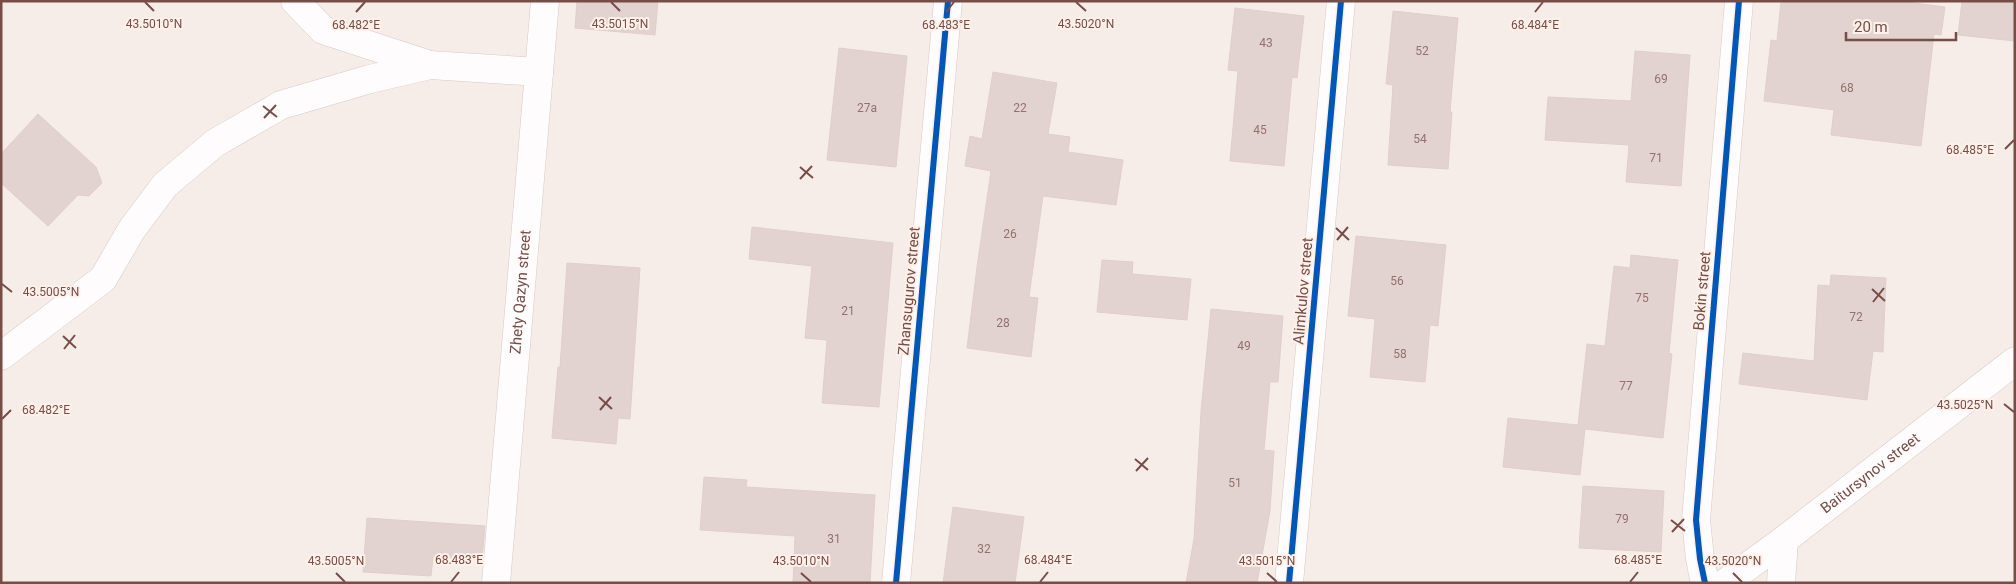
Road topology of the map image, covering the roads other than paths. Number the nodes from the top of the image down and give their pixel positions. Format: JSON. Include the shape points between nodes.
{"nodes":[{"id":1,"x":295,"y":1,"type":"edge"},
{"id":2,"x":545,"y":1,"type":"edge"},
{"id":3,"x":948,"y":1,"type":"edge"},
{"id":4,"x":1341,"y":1,"type":"edge"},
{"id":5,"x":1739,"y":1,"type":"edge"},
{"id":6,"x":430,"y":65,"type":"junction"},
{"id":7,"x":539,"y":72,"type":"junction"},
{"id":8,"x":1,"y":356,"type":"edge"},
{"id":9,"x":2015,"y":361,"type":"edge"},
{"id":10,"x":1784,"y":540,"type":"junction"},
{"id":11,"x":496,"y":583,"type":"edge"},
{"id":12,"x":896,"y":583,"type":"edge"},
{"id":13,"x":1289,"y":583,"type":"edge"},
{"id":14,"x":1705,"y":583,"type":"edge"},
{"id":15,"x":1725,"y":583,"type":"edge"},
{"id":16,"x":1781,"y":583,"type":"edge"}],
"edges":[{"from":1,"to":6,"type":"street","via":[[323,30]]},
{"from":2,"to":7,"type":"street","name":"Zhety Qazyn street"},
{"from":3,"to":12,"type":"street","name":"Zhansugurov street"},
{"from":4,"to":13,"type":"street","name":"Alimkulov street"},
{"from":5,"to":14,"type":"street","name":"Bokin street","via":[[1696,520]]},
{"from":6,"to":7,"type":"street"},
{"from":6,"to":8,"type":"street","via":[[281,105],[215,143],[165,185],[132,229],[103,279]]},
{"from":7,"to":11,"type":"street","name":"Zhety Qazyn street"},
{"from":9,"to":10,"type":"street","name":"Baitursynov street"},
{"from":10,"to":15,"type":"street","name":"Baitursynov street"},
{"from":10,"to":16,"type":"street"}]}
